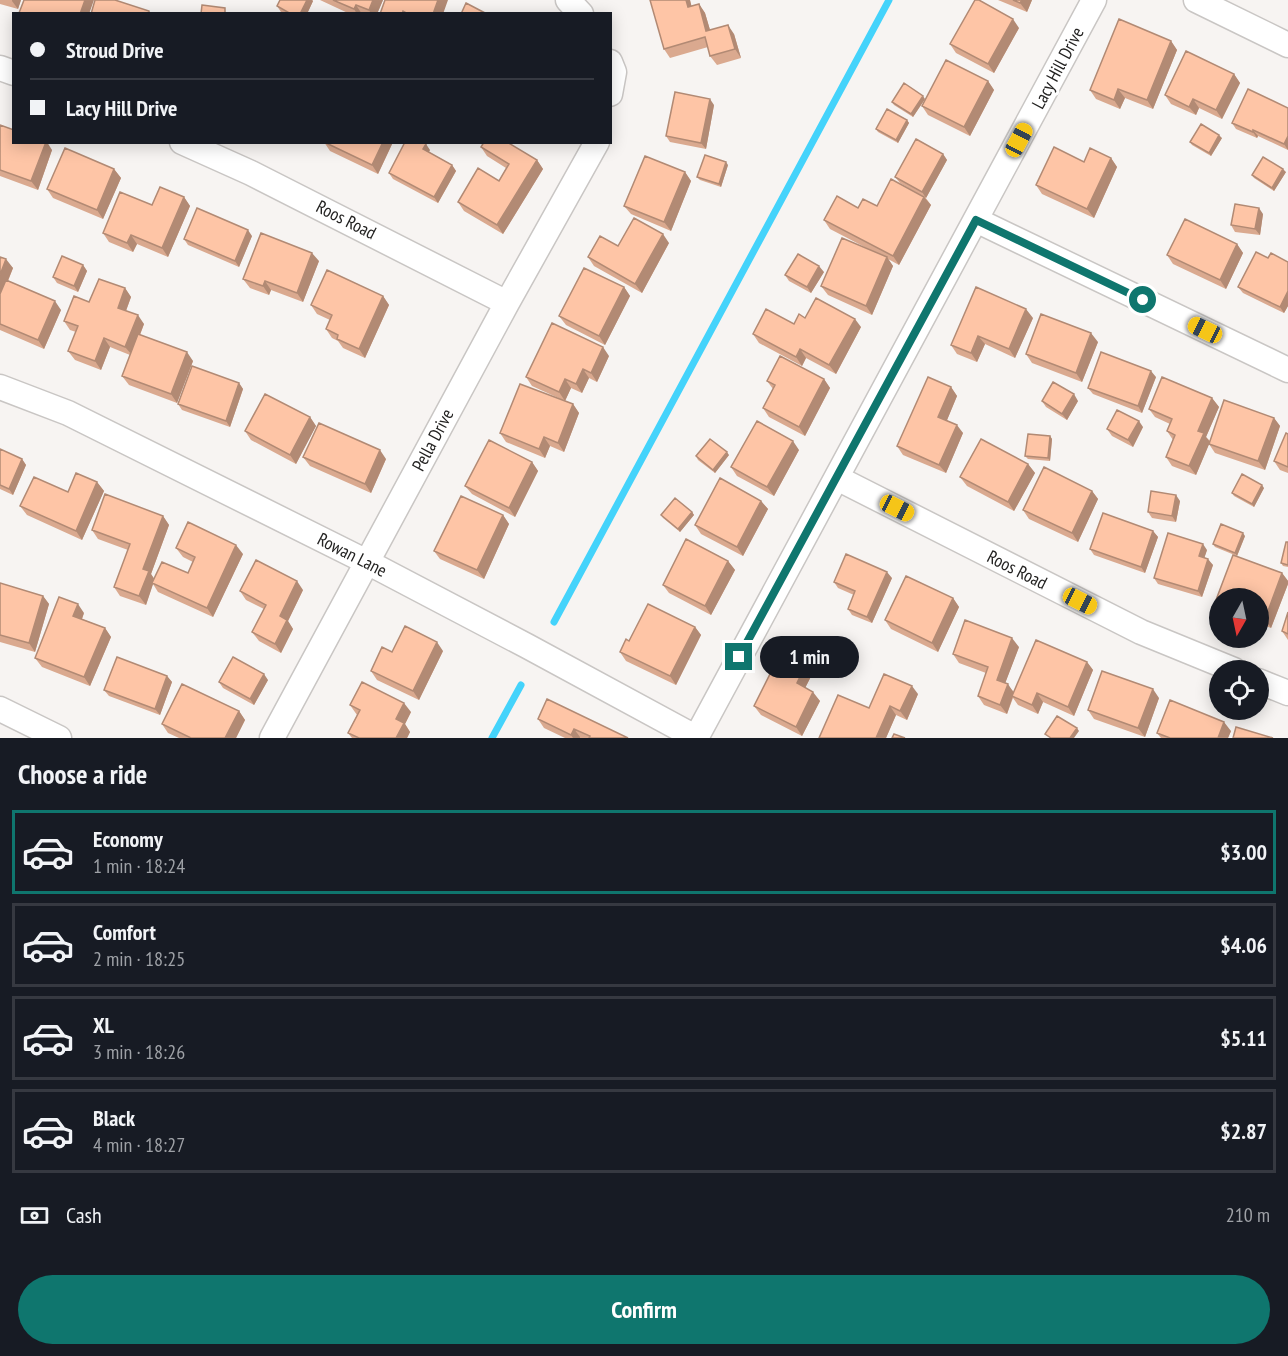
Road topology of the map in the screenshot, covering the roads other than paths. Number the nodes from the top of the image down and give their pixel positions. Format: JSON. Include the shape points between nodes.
{"nodes":[{"id":1,"x":568,"y":0,"type":"edge"},
{"id":2,"x":1094,"y":0,"type":"edge"},
{"id":3,"x":1196,"y":0,"type":"edge"},
{"id":4,"x":579,"y":12,"type":"edge"},
{"id":5,"x":1288,"y":45,"type":"edge"},
{"id":6,"x":187,"y":144,"type":"edge"},
{"id":7,"x":596,"y":144,"type":"edge"},
{"id":8,"x":976,"y":220,"type":"junction"},
{"id":9,"x":507,"y":303,"type":"junction"},
{"id":10,"x":1288,"y":370,"type":"edge"},
{"id":11,"x":0,"y":387,"type":"edge"},
{"id":12,"x":837,"y":478,"type":"junction"},
{"id":13,"x":367,"y":562,"type":"junction"},
{"id":14,"x":1210,"y":660,"type":"edge"},
{"id":15,"x":1269,"y":685,"type":"edge"},
{"id":16,"x":1288,"y":693,"type":"edge"},
{"id":17,"x":0,"y":709,"type":"edge"},
{"id":18,"x":59,"y":738,"type":"edge"},
{"id":19,"x":272,"y":738,"type":"edge"},
{"id":20,"x":696,"y":738,"type":"edge"}],
"edges":[{"from":1,"to":4,"type":"street"},
{"from":2,"to":8,"type":"street","name":"Lacy Hill Drive"},
{"from":3,"to":5,"type":"street"},
{"from":6,"to":9,"type":"street","name":"Roos Road","via":[[251,172]]},
{"from":7,"to":9,"type":"street","name":"Pella Drive"},
{"from":8,"to":10,"type":"street"},
{"from":8,"to":12,"type":"street","name":"Lacy Hill Drive"},
{"from":9,"to":13,"type":"street","name":"Pella Drive"},
{"from":11,"to":13,"type":"street","name":"Rowan Lane","via":[[68,413]]},
{"from":12,"to":14,"type":"street","name":"Roos Road","via":[[1141,632]]},
{"from":12,"to":20,"type":"street","name":"Lacy Hill Drive"},
{"from":13,"to":19,"type":"street","name":"Pella Drive"},
{"from":13,"to":20,"type":"street","name":"Rowan Lane"},
{"from":15,"to":16,"type":"street"},
{"from":17,"to":18,"type":"street"}]}
